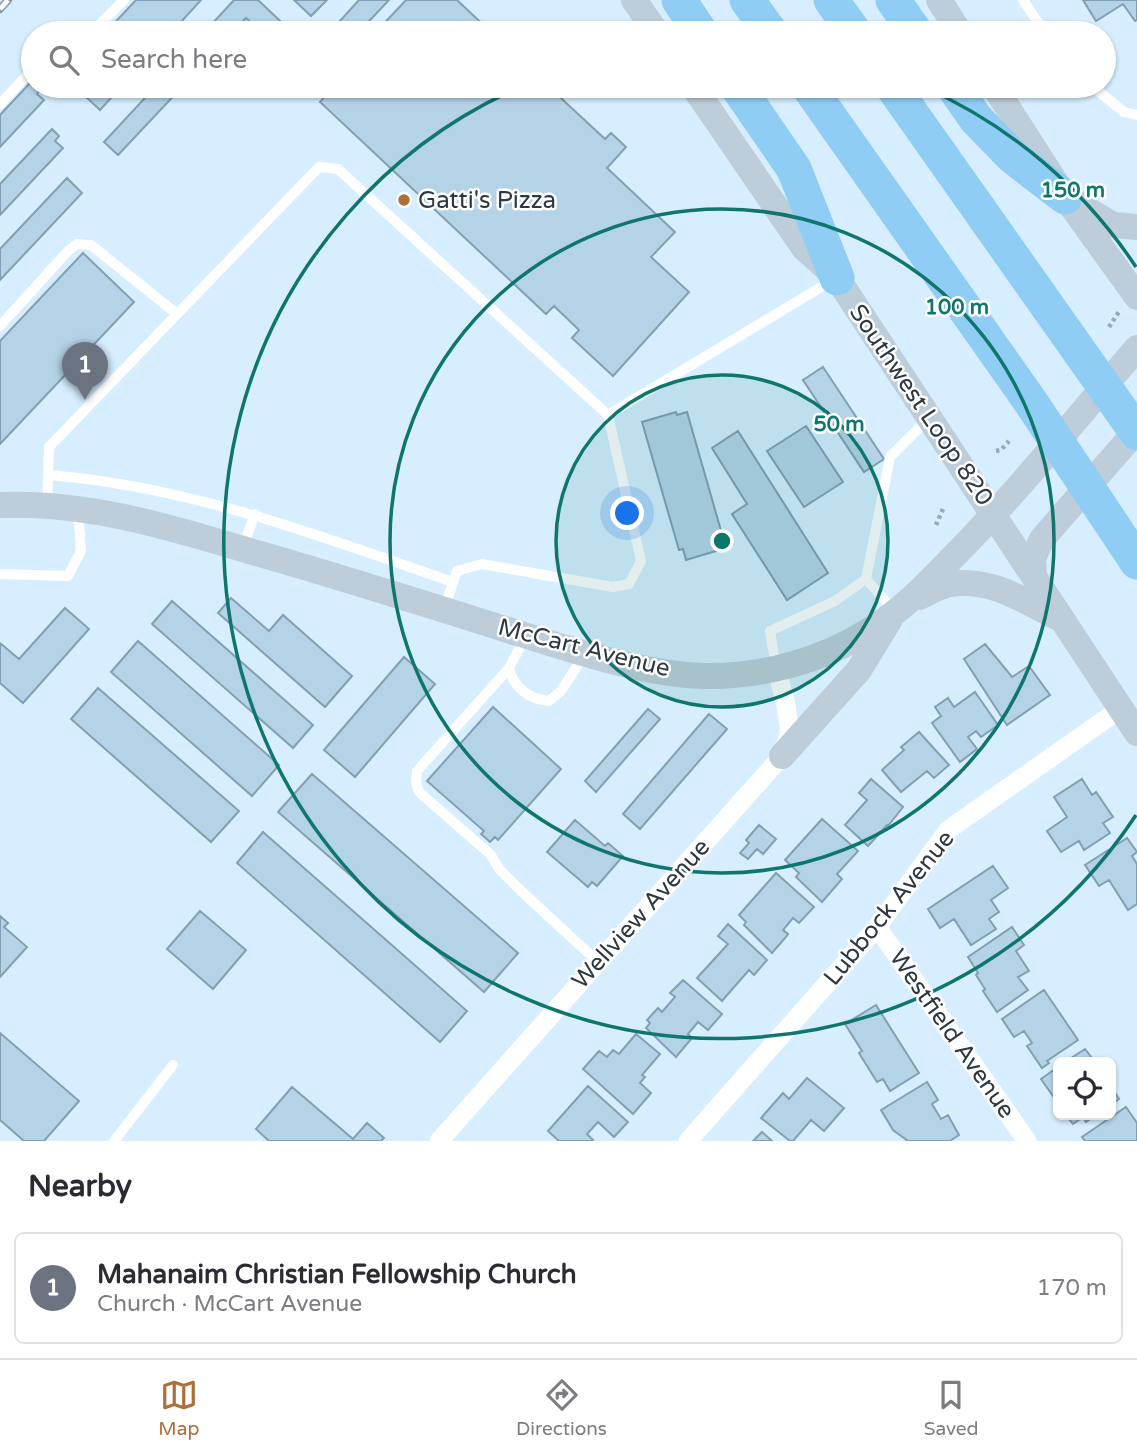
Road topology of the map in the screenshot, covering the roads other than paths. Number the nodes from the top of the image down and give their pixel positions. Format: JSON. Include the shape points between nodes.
{"nodes":[{"id":1,"x":124,"y":0,"type":"edge"},
{"id":2,"x":634,"y":0,"type":"edge"},
{"id":3,"x":678,"y":0,"type":"edge"},
{"id":4,"x":747,"y":0,"type":"edge"},
{"id":5,"x":831,"y":0,"type":"edge"},
{"id":6,"x":893,"y":0,"type":"edge"},
{"id":7,"x":939,"y":0,"type":"edge"},
{"id":8,"x":1023,"y":0,"type":"edge"},
{"id":9,"x":103,"y":21,"type":"edge"},
{"id":10,"x":649,"y":21,"type":"edge"},
{"id":11,"x":693,"y":21,"type":"edge"},
{"id":12,"x":762,"y":21,"type":"edge"},
{"id":13,"x":846,"y":21,"type":"edge"},
{"id":14,"x":908,"y":21,"type":"edge"},
{"id":15,"x":952,"y":21,"type":"edge"},
{"id":16,"x":1037,"y":21,"type":"edge"},
{"id":17,"x":21,"y":82,"type":"edge"},
{"id":18,"x":701,"y":98,"type":"edge"},
{"id":19,"x":745,"y":98,"type":"edge"},
{"id":20,"x":816,"y":98,"type":"edge"},
{"id":21,"x":900,"y":98,"type":"edge"},
{"id":22,"x":961,"y":98,"type":"edge"},
{"id":23,"x":1002,"y":98,"type":"edge"},
{"id":24,"x":1107,"y":98,"type":"edge"},
{"id":25,"x":0,"y":104,"type":"edge"},
{"id":26,"x":1137,"y":115,"type":"edge"},
{"id":27,"x":1065,"y":197,"type":"junction"},
{"id":28,"x":1137,"y":227,"type":"edge"},
{"id":29,"x":837,"y":278,"type":"junction"},
{"id":30,"x":1137,"y":297,"type":"edge"},
{"id":31,"x":177,"y":314,"type":"junction"},
{"id":32,"x":0,"y":326,"type":"edge"},
{"id":33,"x":1132,"y":354,"type":"edge"},
{"id":34,"x":608,"y":415,"type":"junction"},
{"id":35,"x":930,"y":417,"type":"junction"},
{"id":36,"x":1137,"y":432,"type":"edge"},
{"id":37,"x":48,"y":475,"type":"junction"},
{"id":38,"x":7,"y":502,"type":"edge"},
{"id":39,"x":47,"y":507,"type":"junction"},
{"id":40,"x":78,"y":509,"type":"junction"},
{"id":41,"x":255,"y":514,"type":"junction"},
{"id":42,"x":994,"y":514,"type":"junction"},
{"id":43,"x":242,"y":548,"type":"junction"},
{"id":44,"x":1137,"y":562,"type":"edge"},
{"id":45,"x":0,"y":575,"type":"edge"},
{"id":46,"x":1034,"y":575,"type":"junction"},
{"id":47,"x":866,"y":579,"type":"junction"},
{"id":48,"x":453,"y":582,"type":"junction"},
{"id":49,"x":903,"y":606,"type":"junction"},
{"id":50,"x":444,"y":609,"type":"junction"},
{"id":51,"x":1060,"y":618,"type":"junction"},
{"id":52,"x":527,"y":636,"type":"junction"},
{"id":53,"x":585,"y":653,"type":"junction"},
{"id":54,"x":776,"y":667,"type":"junction"},
{"id":55,"x":509,"y":668,"type":"junction"},
{"id":56,"x":1120,"y":709,"type":"junction"},
{"id":57,"x":1137,"y":733,"type":"edge"},
{"id":58,"x":782,"y":756,"type":"junction"},
{"id":59,"x":877,"y":927,"type":"junction"},
{"id":60,"x":598,"y":962,"type":"junction"},
{"id":61,"x":173,"y":1065,"type":"dead end"},
{"id":62,"x":114,"y":1141,"type":"edge"},
{"id":63,"x":439,"y":1141,"type":"edge"},
{"id":64,"x":688,"y":1141,"type":"edge"},
{"id":65,"x":1027,"y":1141,"type":"edge"}],
"edges":[{"from":1,"to":9,"type":"lane"},
{"from":2,"to":10,"type":"main road"},
{"from":3,"to":11,"type":"highway"},
{"from":4,"to":12,"type":"highway"},
{"from":5,"to":13,"type":"highway"},
{"from":6,"to":14,"type":"highway"},
{"from":7,"to":15,"type":"main road"},
{"from":8,"to":16,"type":"lane"},
{"from":17,"to":25,"type":"lane"},
{"from":18,"to":29,"type":"main road","name":"Southwest Loop 820","via":[[804,247]]},
{"from":19,"to":29,"type":"highway","via":[[794,169]]},
{"from":20,"to":44,"type":"highway"},
{"from":21,"to":36,"type":"highway"},
{"from":22,"to":27,"type":"highway","via":[[1013,157]]},
{"from":23,"to":27,"type":"main road"},
{"from":24,"to":26,"type":"lane","via":[[1125,113]]},
{"from":27,"to":28,"type":"main road","via":[[1113,225]]},
{"from":27,"to":30,"type":"main road"},
{"from":29,"to":34,"type":"lane"},
{"from":29,"to":35,"type":"main road","name":"Southwest Loop 820"},
{"from":31,"to":32,"type":"lane","via":[[91,245],[77,244]]},
{"from":31,"to":34,"type":"lane","via":[[319,167],[338,169]]},
{"from":31,"to":37,"type":"lane","via":[[49,447]]},
{"from":33,"to":42,"type":"main road","name":"McCart Avenue"},
{"from":34,"to":48,"type":"lane","via":[[641,561],[629,584],[613,587],[482,564],[457,570]]},
{"from":35,"to":42,"type":"main road","name":"Southwest Loop 820"},
{"from":35,"to":47,"type":"lane","via":[[890,457]]},
{"from":36,"to":46,"type":"main road","via":[[1042,539],[1033,558]]},
{"from":37,"to":39,"type":"lane"},
{"from":37,"to":41,"type":"lane","via":[[181,495]]},
{"from":38,"to":39,"type":"main road","name":"McCart Avenue"},
{"from":39,"to":40,"type":"main road","name":"McCart Avenue"},
{"from":40,"to":43,"type":"main road","name":"McCart Avenue","via":[[157,524]]},
{"from":40,"to":45,"type":"lane","via":[[81,551],[68,576]]},
{"from":41,"to":43,"type":"lane"},
{"from":41,"to":48,"type":"lane"},
{"from":42,"to":46,"type":"main road","name":"Southwest Loop 820"},
{"from":42,"to":49,"type":"main road","name":"McCart Avenue"},
{"from":43,"to":50,"type":"main road","name":"McCart Avenue"},
{"from":46,"to":51,"type":"main road","name":"Southwest Loop 820"},
{"from":47,"to":49,"type":"lane"},
{"from":47,"to":54,"type":"lane","via":[[835,601],[770,631]]},
{"from":48,"to":50,"type":"lane"},
{"from":49,"to":51,"type":"main road","via":[[948,584],[987,586],[1022,597]]},
{"from":49,"to":54,"type":"main road","name":"McCart Avenue","via":[[870,631],[819,658]]},
{"from":49,"to":58,"type":"main road","via":[[859,670]]},
{"from":50,"to":52,"type":"main road","name":"McCart Avenue"},
{"from":51,"to":56,"type":"main road","name":"Southwest Loop 820"},
{"from":52,"to":53,"type":"main road","name":"McCart Avenue"},
{"from":52,"to":55,"type":"lane"},
{"from":53,"to":54,"type":"main road","name":"McCart Avenue","via":[[642,668],[703,676]]},
{"from":53,"to":55,"type":"lane","via":[[561,691],[549,701],[536,700],[520,688]]},
{"from":54,"to":58,"type":"street","via":[[790,732]]},
{"from":55,"to":60,"type":"lane","via":[[417,771],[416,783],[419,792],[490,854],[519,890]]},
{"from":56,"to":57,"type":"main road","name":"Southwest Loop 820"},
{"from":56,"to":59,"type":"street","name":"Lubbock Avenue","via":[[948,831]]},
{"from":58,"to":60,"type":"street","name":"Wellview Avenue"},
{"from":59,"to":64,"type":"street","name":"Lubbock Avenue"},
{"from":59,"to":65,"type":"street","name":"Westfield Avenue"},
{"from":60,"to":63,"type":"street","name":"Wellview Avenue"},
{"from":61,"to":62,"type":"lane"}]}
